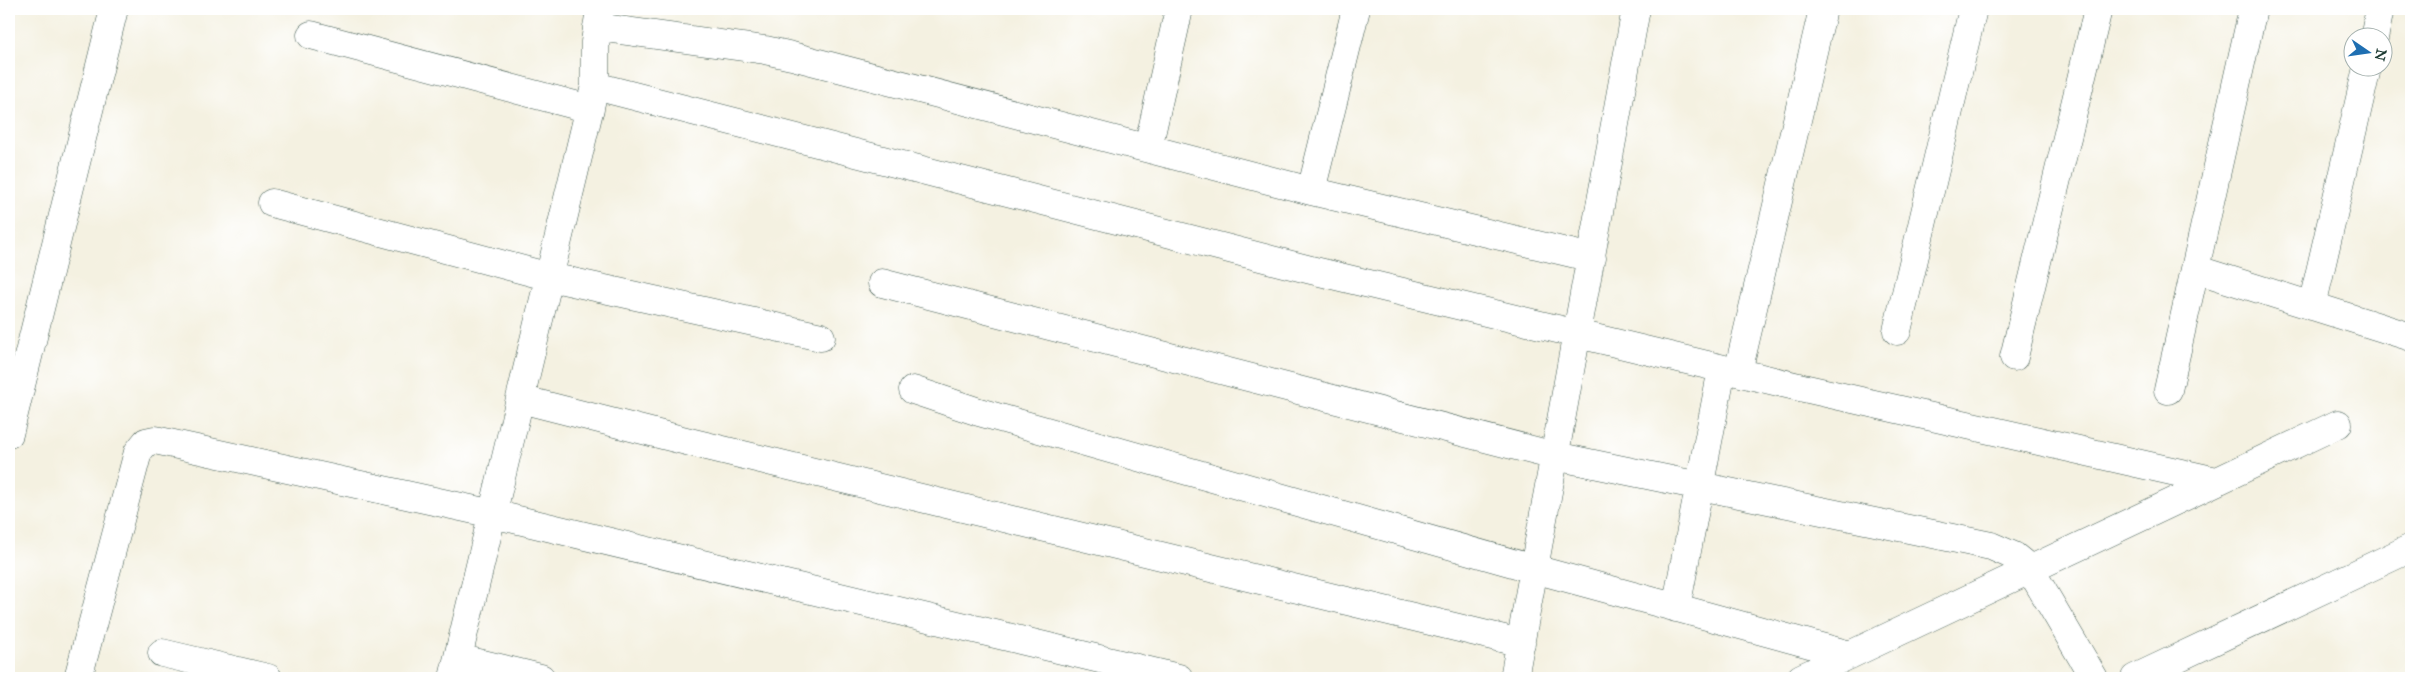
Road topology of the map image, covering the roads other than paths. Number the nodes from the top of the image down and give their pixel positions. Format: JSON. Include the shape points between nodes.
{"nodes":[{"id":1,"x":114,"y":9,"type":"edge"},
{"id":2,"x":1179,"y":9,"type":"edge"},
{"id":3,"x":1356,"y":9,"type":"edge"},
{"id":4,"x":1636,"y":9,"type":"edge"},
{"id":5,"x":1823,"y":9,"type":"edge"},
{"id":6,"x":1973,"y":9,"type":"edge"},
{"id":7,"x":2098,"y":9,"type":"edge"},
{"id":8,"x":2253,"y":9,"type":"edge"},
{"id":9,"x":2380,"y":9,"type":"edge"},
{"id":10,"x":599,"y":18,"type":"edge"},
{"id":11,"x":2376,"y":28,"type":"edge"},
{"id":12,"x":311,"y":35,"type":"dead end"},
{"id":13,"x":2365,"y":78,"type":"edge"},
{"id":14,"x":592,"y":98,"type":"junction"},
{"id":15,"x":1148,"y":148,"type":"junction"},
{"id":16,"x":1311,"y":191,"type":"junction"},
{"id":17,"x":272,"y":203,"type":"dead end"},
{"id":18,"x":1592,"y":258,"type":"junction"},
{"id":19,"x":2195,"y":269,"type":"junction"},
{"id":20,"x":550,"y":276,"type":"junction"},
{"id":21,"x":882,"y":283,"type":"dead end"},
{"id":22,"x":2312,"y":306,"type":"junction"},
{"id":23,"x":1897,"y":331,"type":"dead end"},
{"id":24,"x":1578,"y":334,"type":"junction"},
{"id":25,"x":821,"y":336,"type":"dead end"},
{"id":26,"x":2411,"y":336,"type":"edge"},
{"id":27,"x":2014,"y":357,"type":"dead end"},
{"id":28,"x":1730,"y":371,"type":"junction"},
{"id":29,"x":913,"y":390,"type":"dead end"},
{"id":30,"x":2168,"y":390,"type":"dead end"},
{"id":31,"x":520,"y":399,"type":"junction"},
{"id":32,"x":2338,"y":424,"type":"dead end"},
{"id":33,"x":9,"y":434,"type":"edge"},
{"id":34,"x":1555,"y":456,"type":"junction"},
{"id":35,"x":2216,"y":482,"type":"junction"},
{"id":36,"x":1700,"y":485,"type":"junction"},
{"id":37,"x":493,"y":514,"type":"junction"},
{"id":38,"x":2411,"y":548,"type":"edge"},
{"id":39,"x":1534,"y":569,"type":"junction"},
{"id":40,"x":2030,"y":569,"type":"junction"},
{"id":41,"x":1676,"y":608,"type":"junction"},
{"id":42,"x":1520,"y":643,"type":"junction"},
{"id":43,"x":162,"y":653,"type":"dead end"},
{"id":44,"x":1850,"y":655,"type":"junction"},
{"id":45,"x":456,"y":668,"type":"edge"},
{"id":46,"x":78,"y":678,"type":"edge"},
{"id":47,"x":268,"y":678,"type":"edge"},
{"id":48,"x":541,"y":678,"type":"edge"},
{"id":49,"x":1179,"y":678,"type":"edge"},
{"id":50,"x":1514,"y":678,"type":"edge"},
{"id":51,"x":1801,"y":678,"type":"edge"},
{"id":52,"x":2094,"y":678,"type":"edge"},
{"id":53,"x":2135,"y":678,"type":"edge"}],
"edges":[{"from":1,"to":33,"type":"street"},
{"from":2,"to":15,"type":"street"},
{"from":3,"to":16,"type":"street"},
{"from":4,"to":18,"type":"street"},
{"from":5,"to":28,"type":"street"},
{"from":6,"to":23,"type":"street"},
{"from":7,"to":27,"type":"street"},
{"from":8,"to":19,"type":"street"},
{"from":9,"to":11,"type":"street"},
{"from":10,"to":14,"type":"street"},
{"from":10,"to":15,"type":"street","via":[[764,50]]},
{"from":12,"to":14,"type":"street"},
{"from":13,"to":22,"type":"street"},
{"from":14,"to":20,"type":"street"},
{"from":14,"to":24,"type":"street"},
{"from":15,"to":16,"type":"street"},
{"from":16,"to":18,"type":"street"},
{"from":17,"to":20,"type":"street"},
{"from":18,"to":24,"type":"street"},
{"from":19,"to":22,"type":"street"},
{"from":19,"to":30,"type":"street"},
{"from":20,"to":25,"type":"street"},
{"from":20,"to":31,"type":"street"},
{"from":21,"to":34,"type":"street"},
{"from":22,"to":26,"type":"street"},
{"from":24,"to":28,"type":"street"},
{"from":24,"to":34,"type":"street"},
{"from":28,"to":35,"type":"street"},
{"from":28,"to":36,"type":"street"},
{"from":29,"to":39,"type":"street","via":[[979,412]]},
{"from":31,"to":37,"type":"street"},
{"from":31,"to":42,"type":"street"},
{"from":32,"to":35,"type":"street"},
{"from":34,"to":36,"type":"street"},
{"from":34,"to":39,"type":"street"},
{"from":35,"to":40,"type":"street"},
{"from":36,"to":40,"type":"street","via":[[1991,546],[2014,556]]},
{"from":36,"to":41,"type":"street"},
{"from":37,"to":45,"type":"street"},
{"from":37,"to":46,"type":"street","via":[[155,440],[146,442],[138,452]]},
{"from":37,"to":49,"type":"street"},
{"from":38,"to":53,"type":"street"},
{"from":39,"to":41,"type":"street"},
{"from":39,"to":42,"type":"street"},
{"from":40,"to":44,"type":"street"},
{"from":40,"to":52,"type":"street"},
{"from":41,"to":44,"type":"street"},
{"from":42,"to":50,"type":"street"},
{"from":43,"to":47,"type":"street"},
{"from":44,"to":51,"type":"street"},
{"from":45,"to":48,"type":"street"}]}
